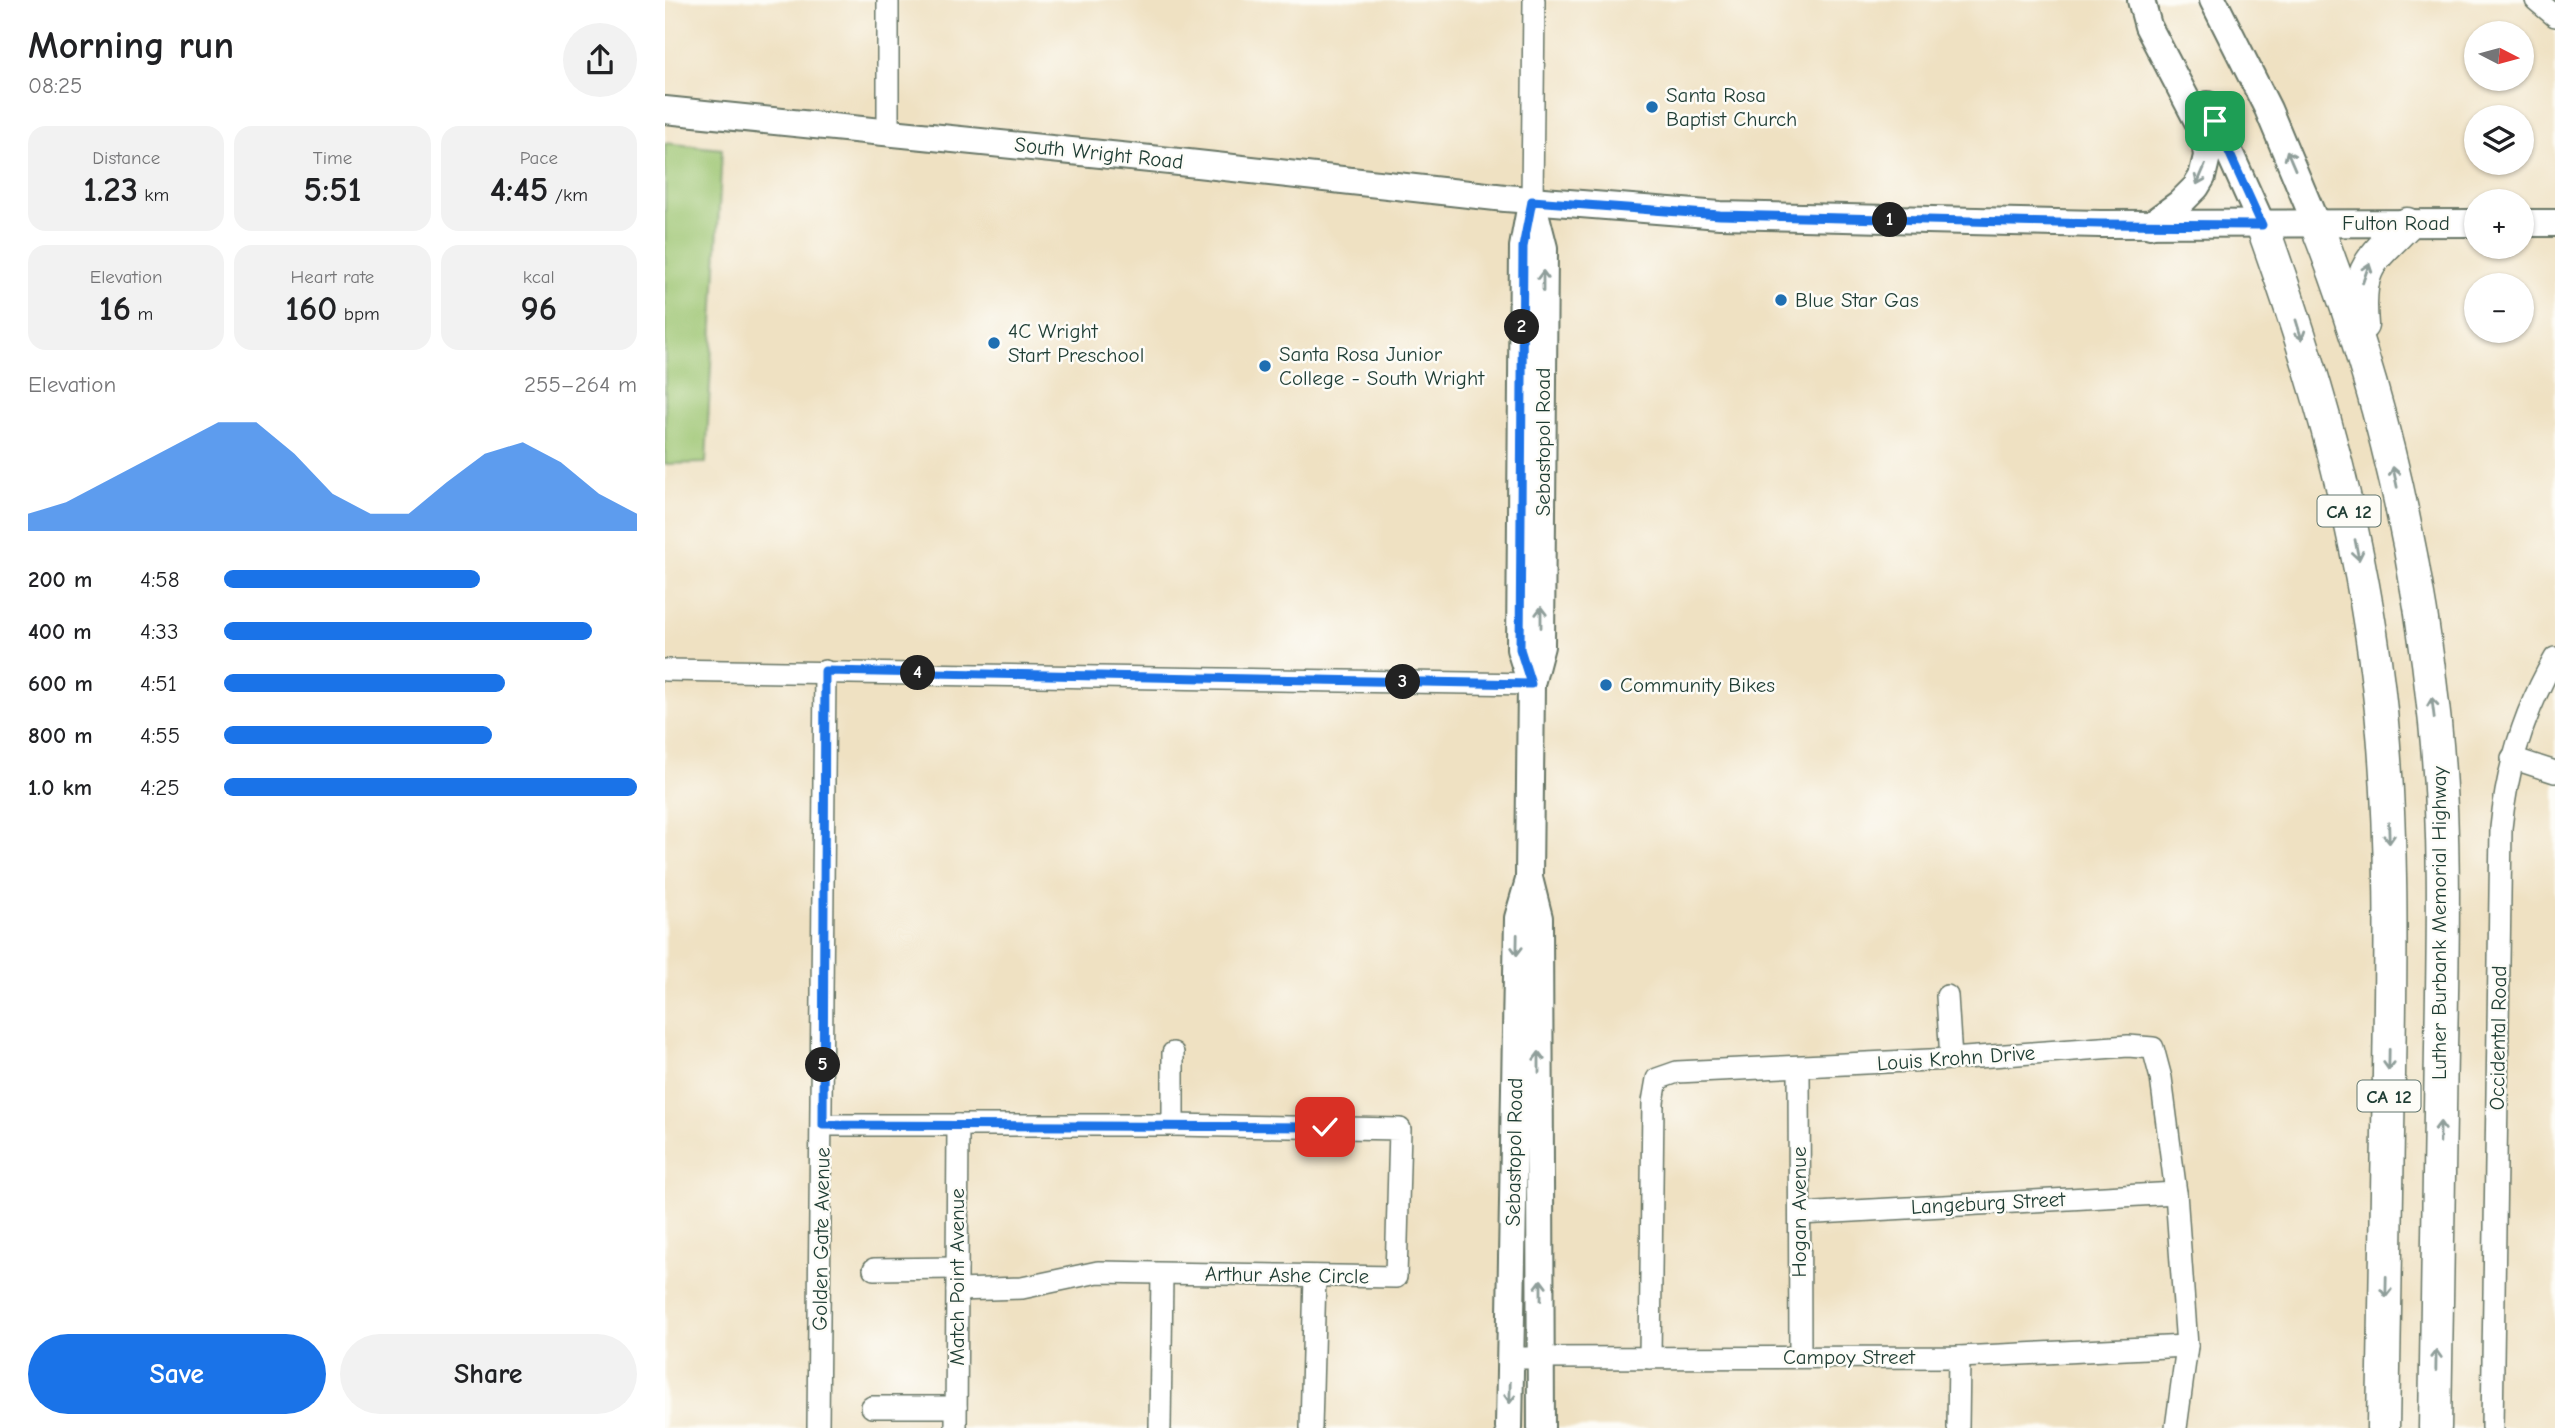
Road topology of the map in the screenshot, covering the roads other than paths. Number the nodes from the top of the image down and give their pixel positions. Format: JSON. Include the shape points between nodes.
{"nodes":[{"id":1,"x":888,"y":0,"type":"edge"},
{"id":2,"x":1534,"y":0,"type":"edge"},
{"id":3,"x":2141,"y":0,"type":"edge"},
{"id":4,"x":2152,"y":0,"type":"edge"},
{"id":5,"x":2213,"y":0,"type":"edge"},
{"id":6,"x":2536,"y":0,"type":"edge"},
{"id":7,"x":2555,"y":16,"type":"edge"},
{"id":8,"x":665,"y":110,"type":"edge"},
{"id":9,"x":888,"y":132,"type":"junction"},
{"id":10,"x":1532,"y":201,"type":"junction"},
{"id":11,"x":2464,"y":223,"type":"edge"},
{"id":12,"x":2534,"y":223,"type":"edge"},
{"id":13,"x":2555,"y":223,"type":"edge"},
{"id":14,"x":2316,"y":224,"type":"junction"},
{"id":15,"x":2407,"y":224,"type":"junction"},
{"id":16,"x":2150,"y":225,"type":"junction"},
{"id":17,"x":2262,"y":225,"type":"junction"},
{"id":18,"x":2366,"y":365,"type":"junction"},
{"id":19,"x":2555,"y":658,"type":"edge"},
{"id":20,"x":665,"y":670,"type":"edge"},
{"id":21,"x":825,"y":671,"type":"junction"},
{"id":22,"x":1531,"y":684,"type":"junction"},
{"id":23,"x":2512,"y":758,"type":"junction"},
{"id":24,"x":2555,"y":772,"type":"edge"},
{"id":25,"x":1529,"y":878,"type":"junction"},
{"id":26,"x":1947,"y":996,"type":"dead end"},
{"id":27,"x":1173,"y":1053,"type":"dead end"},
{"id":28,"x":1951,"y":1059,"type":"junction"},
{"id":29,"x":1799,"y":1067,"type":"junction"},
{"id":30,"x":823,"y":1125,"type":"junction"},
{"id":31,"x":958,"y":1125,"type":"junction"},
{"id":32,"x":1173,"y":1125,"type":"junction"},
{"id":33,"x":2176,"y":1193,"type":"junction"},
{"id":34,"x":1800,"y":1214,"type":"junction"},
{"id":35,"x":957,"y":1268,"type":"junction"},
{"id":36,"x":874,"y":1269,"type":"dead end"},
{"id":37,"x":1162,"y":1273,"type":"junction"},
{"id":38,"x":1315,"y":1276,"type":"junction"},
{"id":39,"x":957,"y":1290,"type":"junction"},
{"id":40,"x":2187,"y":1346,"type":"junction"},
{"id":41,"x":1800,"y":1357,"type":"junction"},
{"id":42,"x":1959,"y":1357,"type":"junction"},
{"id":43,"x":1510,"y":1358,"type":"junction"},
{"id":44,"x":1541,"y":1358,"type":"junction"},
{"id":45,"x":1650,"y":1358,"type":"junction"},
{"id":46,"x":872,"y":1407,"type":"dead end"},
{"id":47,"x":956,"y":1417,"type":"edge"},
{"id":48,"x":818,"y":1428,"type":"edge"},
{"id":49,"x":1160,"y":1428,"type":"edge"},
{"id":50,"x":1311,"y":1428,"type":"edge"},
{"id":51,"x":1509,"y":1428,"type":"edge"},
{"id":52,"x":1541,"y":1428,"type":"edge"},
{"id":53,"x":1958,"y":1428,"type":"edge"},
{"id":54,"x":2176,"y":1428,"type":"edge"},
{"id":55,"x":2383,"y":1428,"type":"edge"},
{"id":56,"x":2435,"y":1428,"type":"edge"},
{"id":57,"x":2492,"y":1428,"type":"edge"}],
"edges":[{"from":1,"to":9,"type":"street"},
{"from":2,"to":10,"type":"street","name":"Sebastopol Road"},
{"from":3,"to":16,"type":"main road","one_way":true,"via":[[2148,26],[2204,133],[2207,156],[2196,187]]},
{"from":4,"to":17,"type":"main road","number":"CA 12","via":[[2193,74]]},
{"from":14,"to":5,"type":"main road","number":"CA 12","one_way":true,"via":[[2268,109]]},
{"from":6,"to":7,"type":"street"},
{"from":8,"to":9,"type":"main road","name":"South Wright Road"},
{"from":9,"to":10,"type":"main road","name":"South Wright Road"},
{"from":10,"to":16,"type":"main road","name":"South Wright Road","via":[[1720,215]]},
{"from":10,"to":22,"type":"main road","name":"Sebastopol Road","via":[[1523,247],[1520,635]]},
{"from":11,"to":15,"type":"main road","name":"Fulton Road"},
{"from":12,"to":13,"type":"main road"},
{"from":14,"to":15,"type":"main road","name":"Fulton Road"},
{"from":14,"to":17,"type":"main road","name":"Fulton Road"},
{"from":14,"to":18,"type":"highway","name":"Luther Burbank Memorial Highway","number":"CA 12"},
{"from":18,"to":15,"type":"highway","one_way":true,"via":[[2361,314],[2364,274],[2370,261]]},
{"from":16,"to":17,"type":"main road","name":"Fulton Road"},
{"from":17,"to":55,"type":"highway","number":"CA 12","one_way":true,"via":[[2302,339],[2338,466],[2367,604],[2381,710],[2391,907]]},
{"from":56,"to":18,"type":"highway","name":"Luther Burbank Memorial Highway","number":"CA 12","one_way":true,"via":[[2443,933],[2439,776],[2416,581]]},
{"from":19,"to":23,"type":"street","name":"Occidental Road","via":[[2531,704]]},
{"from":20,"to":21,"type":"street"},
{"from":21,"to":22,"type":"street"},
{"from":21,"to":30,"type":"street","name":"Golden Gate Avenue"},
{"from":22,"to":25,"type":"main road","name":"Sebastopol Road"},
{"from":23,"to":24,"type":"street"},
{"from":23,"to":57,"type":"street","name":"Occidental Road","via":[[2501,848]]},
{"from":25,"to":43,"type":"main road","name":"Sebastopol Road","one_way":true,"via":[[1518,918]]},
{"from":44,"to":25,"type":"main road","name":"Sebastopol Road","one_way":true,"via":[[1539,918]]},
{"from":26,"to":28,"type":"street"},
{"from":27,"to":32,"type":"street"},
{"from":28,"to":29,"type":"street","name":"Louis Krohn Drive"},
{"from":28,"to":33,"type":"street","name":"Louis Krohn Drive","via":[[2153,1048]]},
{"from":29,"to":34,"type":"street","name":"Hogan Avenue"},
{"from":29,"to":45,"type":"street","name":"Louis Krohn Drive","via":[[1677,1072],[1657,1079]]},
{"from":30,"to":31,"type":"street","name":"Arthur Ashe Circle"},
{"from":30,"to":48,"type":"street","name":"Golden Gate Avenue"},
{"from":31,"to":32,"type":"street","name":"Arthur Ashe Circle"},
{"from":31,"to":35,"type":"street","name":"Match Point Avenue"},
{"from":32,"to":38,"type":"street","name":"Arthur Ashe Circle","via":[[1400,1129],[1396,1277]]},
{"from":33,"to":34,"type":"street","name":"Langeburg Street"},
{"from":33,"to":40,"type":"street","name":"Louis Krohn Drive"},
{"from":34,"to":41,"type":"street","name":"Hogan Avenue"},
{"from":35,"to":36,"type":"street"},
{"from":35,"to":39,"type":"street","name":"Match Point Avenue"},
{"from":37,"to":38,"type":"street","name":"Arthur Ashe Circle"},
{"from":37,"to":39,"type":"street","name":"Arthur Ashe Circle","via":[[1098,1272],[1022,1288]]},
{"from":37,"to":49,"type":"street"},
{"from":38,"to":50,"type":"street"},
{"from":39,"to":47,"type":"street","name":"Match Point Avenue"},
{"from":40,"to":42,"type":"street","name":"Campoy Street"},
{"from":40,"to":54,"type":"street","name":"Louis Krohn Drive"},
{"from":41,"to":42,"type":"street","name":"Campoy Street"},
{"from":41,"to":45,"type":"street","name":"Campoy Street"},
{"from":42,"to":53,"type":"street"},
{"from":43,"to":44,"type":"street","name":"Campoy Street"},
{"from":43,"to":51,"type":"main road","name":"Sebastopol Road","one_way":true},
{"from":44,"to":45,"type":"street","name":"Campoy Street"},
{"from":44,"to":52,"type":"main road","name":"Sebastopol Road"},
{"from":46,"to":47,"type":"street"}]}
